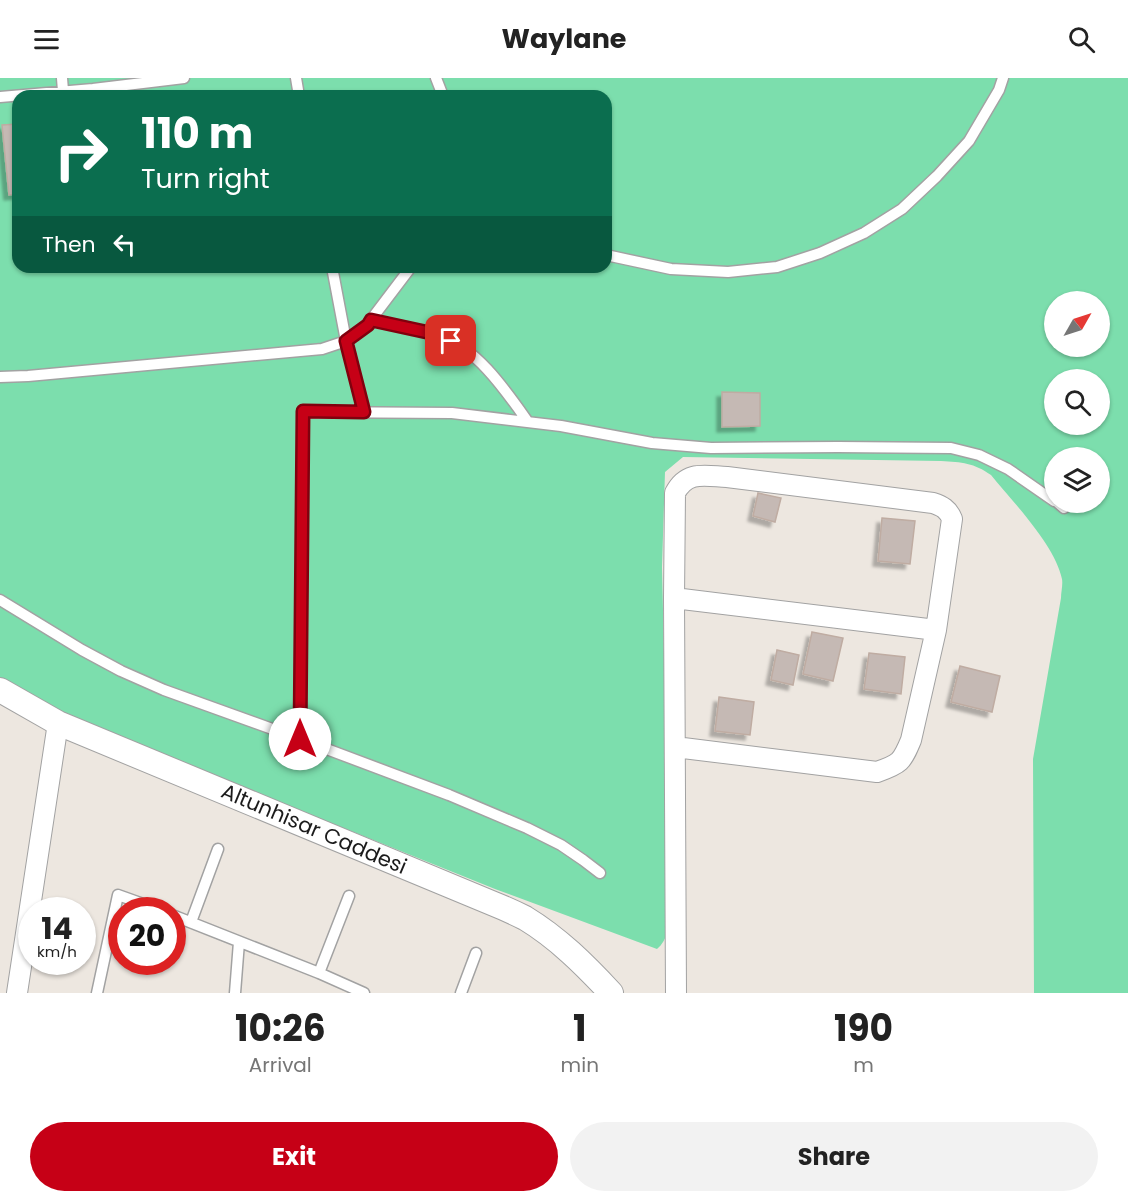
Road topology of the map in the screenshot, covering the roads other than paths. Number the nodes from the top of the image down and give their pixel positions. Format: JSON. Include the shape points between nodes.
{"nodes":[{"id":1,"x":184,"y":78,"type":"edge"},
{"id":2,"x":1003,"y":78,"type":"edge"},
{"id":3,"x":92,"y":83,"type":"edge"},
{"id":4,"x":69,"y":90,"type":"edge"},
{"id":5,"x":612,"y":256,"type":"edge"},
{"id":6,"x":333,"y":273,"type":"edge"},
{"id":7,"x":406,"y":273,"type":"edge"},
{"id":8,"x":371,"y":320,"type":"junction"},
{"id":9,"x":346,"y":341,"type":"junction"},
{"id":10,"x":0,"y":377,"type":"edge"},
{"id":11,"x":364,"y":412,"type":"junction"},
{"id":12,"x":528,"y":422,"type":"junction"},
{"id":13,"x":1044,"y":494,"type":"edge"},
{"id":14,"x":674,"y":598,"type":"junction"},
{"id":15,"x":0,"y":600,"type":"edge"},
{"id":16,"x":936,"y":630,"type":"junction"},
{"id":17,"x":0,"y":690,"type":"edge"},
{"id":18,"x":58,"y":723,"type":"junction"},
{"id":19,"x":300,"y":739,"type":"junction"},
{"id":20,"x":675,"y":747,"type":"junction"},
{"id":21,"x":218,"y":849,"type":"dead end"},
{"id":22,"x":600,"y":873,"type":"dead end"},
{"id":23,"x":349,"y":896,"type":"dead end"},
{"id":24,"x":186,"y":920,"type":"edge"},
{"id":25,"x":191,"y":922,"type":"junction"},
{"id":26,"x":108,"y":940,"type":"edge"},
{"id":27,"x":239,"y":942,"type":"junction"},
{"id":28,"x":476,"y":952,"type":"dead end"},
{"id":29,"x":320,"y":973,"type":"junction"},
{"id":30,"x":17,"y":993,"type":"edge"},
{"id":31,"x":96,"y":993,"type":"edge"},
{"id":32,"x":236,"y":993,"type":"edge"},
{"id":33,"x":364,"y":993,"type":"edge"},
{"id":34,"x":460,"y":993,"type":"edge"},
{"id":35,"x":611,"y":993,"type":"edge"},
{"id":36,"x":676,"y":993,"type":"edge"}],
"edges":[{"from":1,"to":3,"type":"lane"},
{"from":2,"to":5,"type":"lane","via":[[969,141],[902,209],[864,233],[777,267],[728,272],[671,269]]},
{"from":3,"to":4,"type":"lane"},
{"from":6,"to":9,"type":"lane"},
{"from":7,"to":8,"type":"lane"},
{"from":8,"to":9,"type":"lane"},
{"from":8,"to":12,"type":"lane","via":[[440,335],[463,346],[512,398]]},
{"from":9,"to":10,"type":"lane","via":[[322,349]]},
{"from":9,"to":11,"type":"lane"},
{"from":11,"to":12,"type":"lane","via":[[452,413]]},
{"from":11,"to":19,"type":"lane","via":[[303,411]]},
{"from":12,"to":13,"type":"lane","via":[[652,443],[711,448],[951,448],[979,455],[1008,469]]},
{"from":14,"to":16,"type":"street"},
{"from":14,"to":16,"type":"street","via":[[675,493],[684,479],[727,477],[944,507],[952,519]]},
{"from":14,"to":20,"type":"street"},
{"from":15,"to":19,"type":"lane","via":[[121,671]]},
{"from":16,"to":20,"type":"street","via":[[911,740],[904,757],[893,766],[877,772]]},
{"from":17,"to":18,"type":"street","name":"Altunhisar Caddesi"},
{"from":18,"to":30,"type":"street"},
{"from":18,"to":35,"type":"street","name":"Altunhisar Caddesi","via":[[523,917],[552,936]]},
{"from":19,"to":22,"type":"lane","via":[[527,828],[561,845]]},
{"from":20,"to":36,"type":"street"},
{"from":21,"to":25,"type":"lane"},
{"from":23,"to":29,"type":"lane"},
{"from":24,"to":25,"type":"lane"},
{"from":25,"to":27,"type":"lane"},
{"from":26,"to":31,"type":"lane"},
{"from":27,"to":29,"type":"lane"},
{"from":27,"to":32,"type":"lane"},
{"from":28,"to":34,"type":"lane"},
{"from":29,"to":33,"type":"lane"}]}
